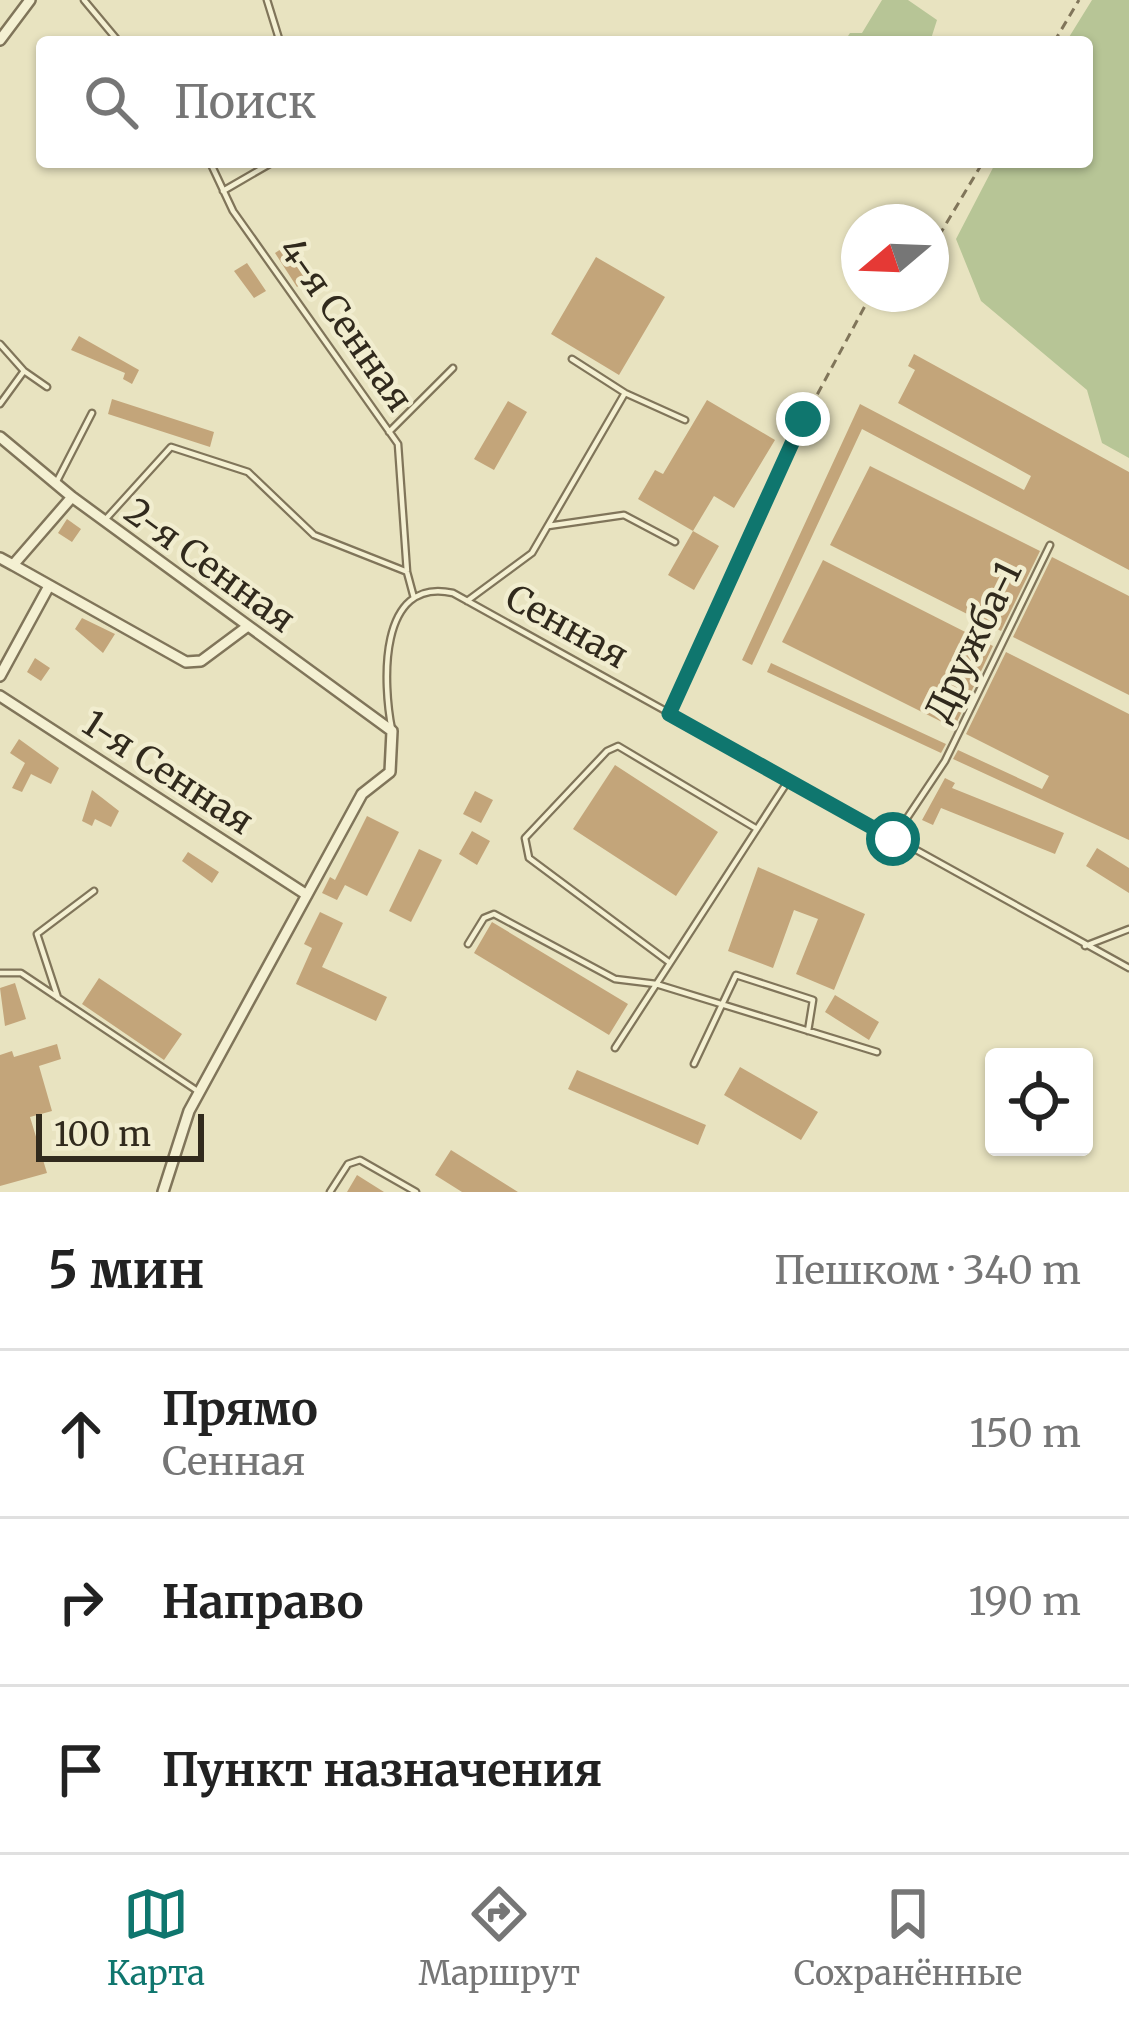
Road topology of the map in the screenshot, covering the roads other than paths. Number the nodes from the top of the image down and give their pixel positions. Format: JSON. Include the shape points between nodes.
{"nodes":[{"id":1,"x":30,"y":0,"type":"edge"},
{"id":2,"x":84,"y":0,"type":"edge"},
{"id":3,"x":266,"y":0,"type":"edge"},
{"id":4,"x":114,"y":36,"type":"edge"},
{"id":5,"x":278,"y":36,"type":"edge"},
{"id":6,"x":0,"y":40,"type":"edge"},
{"id":7,"x":213,"y":168,"type":"edge"},
{"id":8,"x":262,"y":168,"type":"edge"},
{"id":9,"x":223,"y":190,"type":"junction"},
{"id":10,"x":0,"y":344,"type":"edge"},
{"id":11,"x":572,"y":359,"type":"dead end"},
{"id":12,"x":453,"y":368,"type":"dead end"},
{"id":13,"x":24,"y":371,"type":"junction"},
{"id":14,"x":47,"y":387,"type":"dead end"},
{"id":15,"x":625,"y":393,"type":"junction"},
{"id":16,"x":0,"y":404,"type":"edge"},
{"id":17,"x":92,"y":412,"type":"dead end"},
{"id":18,"x":685,"y":420,"type":"dead end"},
{"id":19,"x":389,"y":432,"type":"junction"},
{"id":20,"x":0,"y":436,"type":"edge"},
{"id":21,"x":56,"y":484,"type":"junction"},
{"id":22,"x":72,"y":497,"type":"junction"},
{"id":23,"x":104,"y":521,"type":"junction"},
{"id":24,"x":548,"y":526,"type":"junction"},
{"id":25,"x":675,"y":542,"type":"dead end"},
{"id":26,"x":1050,"y":545,"type":"dead end"},
{"id":27,"x":0,"y":558,"type":"edge"},
{"id":28,"x":13,"y":566,"type":"junction"},
{"id":29,"x":407,"y":572,"type":"junction"},
{"id":30,"x":50,"y":586,"type":"junction"},
{"id":31,"x":414,"y":598,"type":"junction"},
{"id":32,"x":467,"y":602,"type":"junction"},
{"id":33,"x":248,"y":626,"type":"junction"},
{"id":34,"x":0,"y":676,"type":"edge"},
{"id":35,"x":0,"y":696,"type":"edge"},
{"id":36,"x":392,"y":731,"type":"junction"},
{"id":37,"x":788,"y":781,"type":"junction"},
{"id":38,"x":757,"y":829,"type":"junction"},
{"id":39,"x":893,"y":839,"type":"junction"},
{"id":40,"x":94,"y":892,"type":"dead end"},
{"id":41,"x":307,"y":895,"type":"junction"},
{"id":42,"x":1129,"y":929,"type":"edge"},
{"id":43,"x":468,"y":944,"type":"dead end"},
{"id":44,"x":1085,"y":946,"type":"junction"},
{"id":45,"x":670,"y":963,"type":"junction"},
{"id":46,"x":1129,"y":968,"type":"edge"},
{"id":47,"x":0,"y":973,"type":"edge"},
{"id":48,"x":656,"y":985,"type":"junction"},
{"id":49,"x":58,"y":998,"type":"junction"},
{"id":50,"x":721,"y":1004,"type":"junction"},
{"id":51,"x":808,"y":1030,"type":"junction"},
{"id":52,"x":615,"y":1048,"type":"dead end"},
{"id":53,"x":878,"y":1052,"type":"dead end"},
{"id":54,"x":694,"y":1064,"type":"dead end"},
{"id":55,"x":199,"y":1092,"type":"junction"},
{"id":56,"x":163,"y":1192,"type":"edge"},
{"id":57,"x":330,"y":1192,"type":"edge"},
{"id":58,"x":416,"y":1192,"type":"edge"}],
"edges":[{"from":1,"to":6,"type":"street"},
{"from":2,"to":4,"type":"lane"},
{"from":3,"to":5,"type":"lane"},
{"from":7,"to":9,"type":"lane","name":"4-я Сенная"},
{"from":8,"to":9,"type":"lane"},
{"from":9,"to":19,"type":"lane","name":"4-я Сенная"},
{"from":10,"to":13,"type":"lane"},
{"from":11,"to":15,"type":"lane"},
{"from":12,"to":19,"type":"lane"},
{"from":13,"to":14,"type":"lane"},
{"from":13,"to":16,"type":"lane"},
{"from":15,"to":18,"type":"lane"},
{"from":15,"to":24,"type":"lane"},
{"from":17,"to":21,"type":"lane"},
{"from":19,"to":29,"type":"lane","name":"4-я Сенная","via":[[398,444]]},
{"from":20,"to":21,"type":"street","name":"2-я Сенная"},
{"from":21,"to":22,"type":"street","name":"2-я Сенная"},
{"from":22,"to":23,"type":"street","name":"2-я Сенная"},
{"from":22,"to":28,"type":"street"},
{"from":23,"to":29,"type":"lane","via":[[172,447],[248,472],[314,535]]},
{"from":23,"to":33,"type":"street","name":"2-я Сенная"},
{"from":24,"to":25,"type":"lane","via":[[624,515]]},
{"from":24,"to":32,"type":"lane","via":[[524,563]]},
{"from":26,"to":39,"type":"lane","name":"Дружба-1","via":[[945,761]]},
{"from":27,"to":28,"type":"street"},
{"from":28,"to":30,"type":"street"},
{"from":29,"to":31,"type":"lane","name":"4-я Сенная"},
{"from":30,"to":33,"type":"street","via":[[192,663]]},
{"from":30,"to":34,"type":"street"},
{"from":31,"to":32,"type":"lane","name":"Сенная","via":[[439,590]]},
{"from":31,"to":36,"type":"lane","via":[[387,647]]},
{"from":32,"to":37,"type":"lane","name":"Сенная"},
{"from":33,"to":36,"type":"street","name":"2-я Сенная"},
{"from":35,"to":41,"type":"street","name":"1-я Сенная"},
{"from":36,"to":41,"type":"street","via":[[390,772],[362,794]]},
{"from":37,"to":38,"type":"lane"},
{"from":37,"to":39,"type":"lane","name":"Сенная"},
{"from":38,"to":45,"type":"lane"},
{"from":38,"to":45,"type":"lane","via":[[614,746],[525,838],[529,858]]},
{"from":39,"to":44,"type":"lane","name":"Сенная"},
{"from":40,"to":49,"type":"lane","via":[[37,934]]},
{"from":41,"to":55,"type":"street"},
{"from":42,"to":44,"type":"lane"},
{"from":43,"to":48,"type":"lane","via":[[494,914],[615,979]]},
{"from":44,"to":46,"type":"lane","name":"Сенная"},
{"from":45,"to":48,"type":"lane"},
{"from":47,"to":49,"type":"lane","via":[[17,971]]},
{"from":48,"to":50,"type":"lane"},
{"from":48,"to":52,"type":"lane"},
{"from":49,"to":55,"type":"lane"},
{"from":50,"to":51,"type":"lane"},
{"from":50,"to":51,"type":"lane","via":[[733,976],[743,974],[813,1000]]},
{"from":50,"to":54,"type":"lane"},
{"from":51,"to":53,"type":"lane"},
{"from":55,"to":56,"type":"street"},
{"from":57,"to":58,"type":"lane","via":[[356,1160]]}]}
